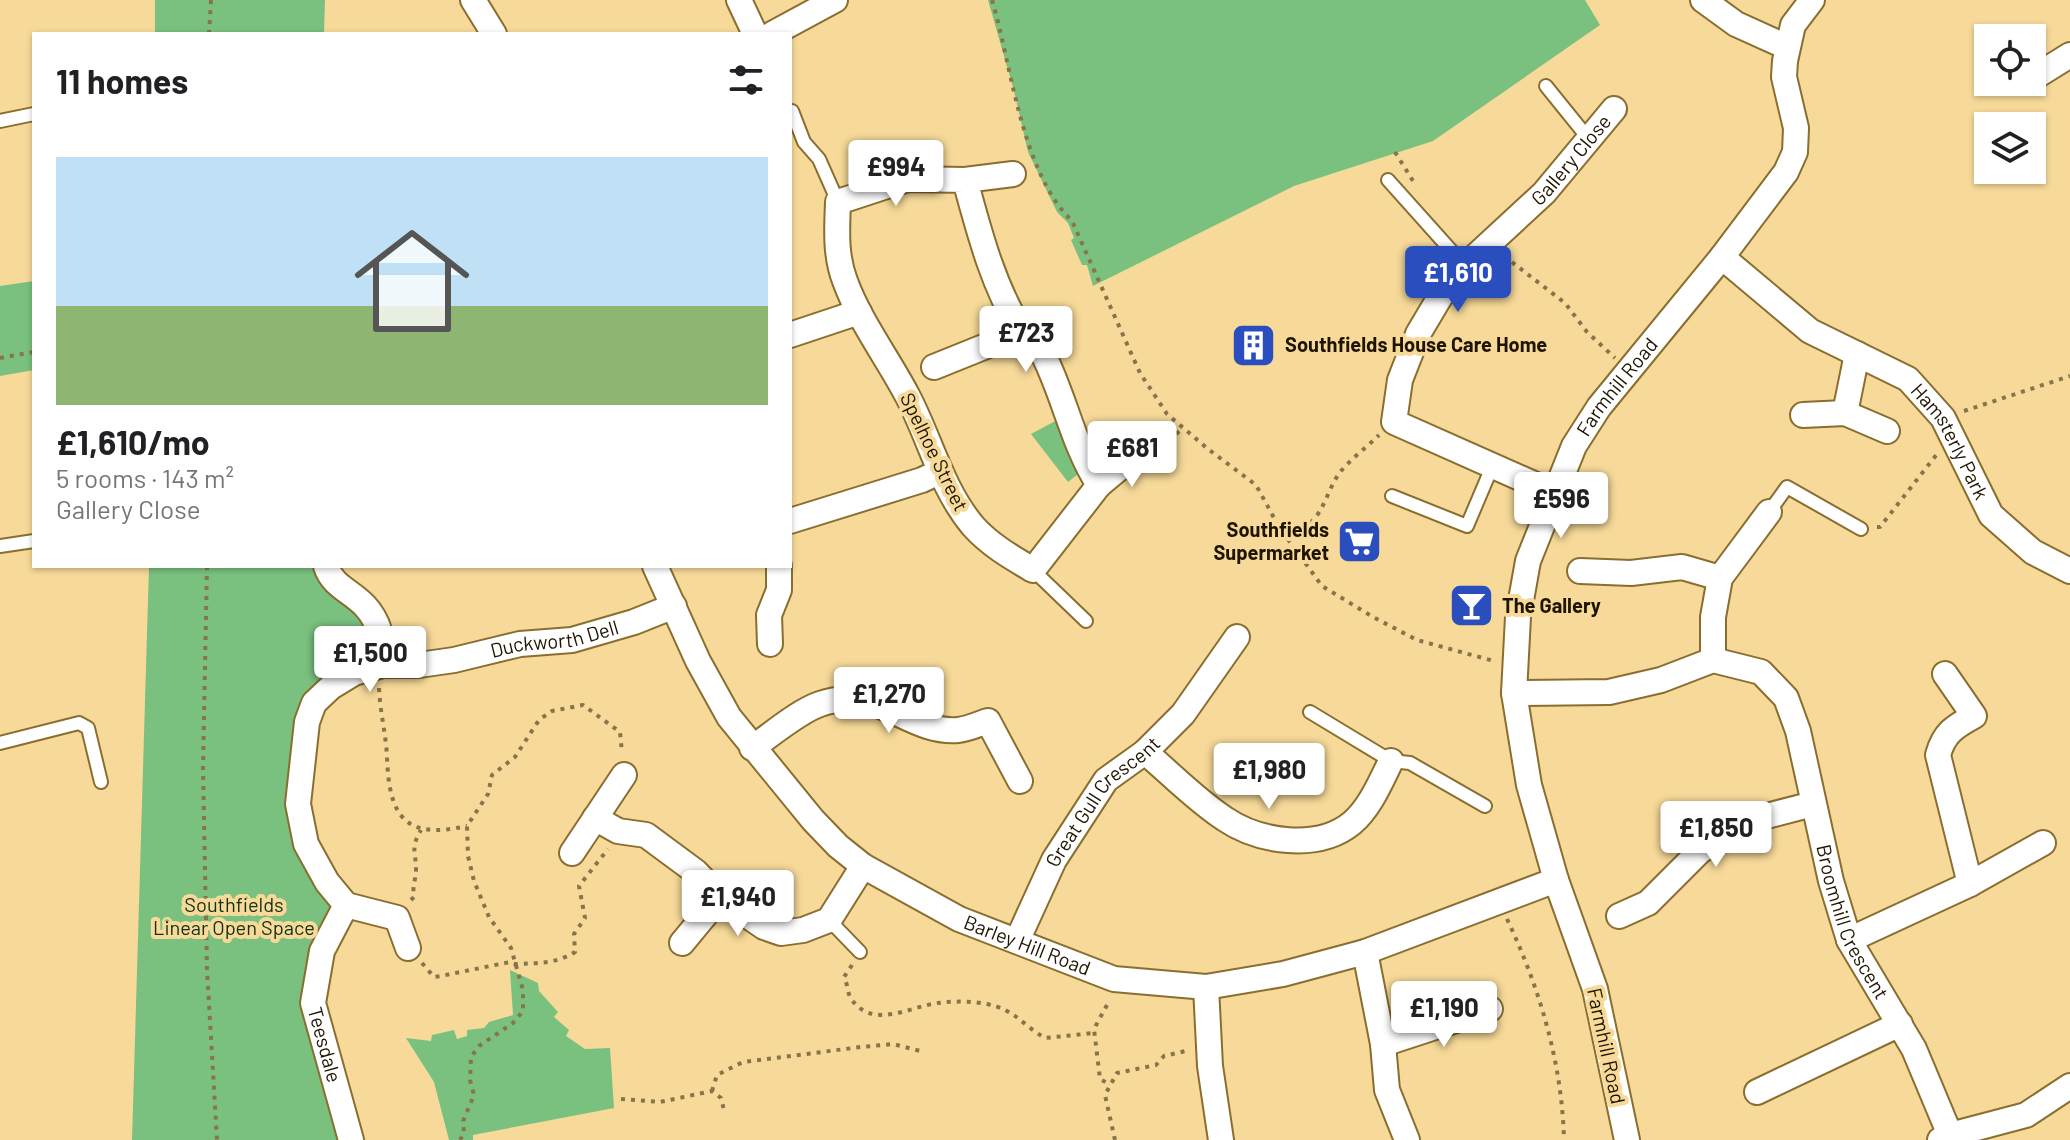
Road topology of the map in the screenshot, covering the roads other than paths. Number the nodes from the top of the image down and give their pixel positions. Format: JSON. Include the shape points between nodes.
{"nodes":[{"id":1,"x":473,"y":0,"type":"edge"},
{"id":2,"x":739,"y":0,"type":"edge"},
{"id":3,"x":835,"y":0,"type":"edge"},
{"id":4,"x":1703,"y":0,"type":"edge"},
{"id":5,"x":1812,"y":0,"type":"edge"},
{"id":6,"x":493,"y":32,"type":"edge"},
{"id":7,"x":754,"y":32,"type":"edge"},
{"id":8,"x":776,"y":32,"type":"edge"},
{"id":9,"x":1787,"y":47,"type":"junction"},
{"id":10,"x":2070,"y":55,"type":"edge"},
{"id":11,"x":2046,"y":70,"type":"edge"},
{"id":12,"x":1546,"y":86,"type":"dead end"},
{"id":13,"x":1614,"y":109,"type":"dead end"},
{"id":14,"x":792,"y":111,"type":"edge"},
{"id":15,"x":32,"y":114,"type":"edge"},
{"id":16,"x":0,"y":121,"type":"edge"},
{"id":17,"x":1588,"y":138,"type":"junction"},
{"id":18,"x":1013,"y":174,"type":"dead end"},
{"id":19,"x":965,"y":180,"type":"junction"},
{"id":20,"x":1388,"y":180,"type":"dead end"},
{"id":21,"x":838,"y":202,"type":"junction"},
{"id":22,"x":1722,"y":257,"type":"junction"},
{"id":23,"x":1472,"y":259,"type":"junction"},
{"id":24,"x":859,"y":312,"type":"junction"},
{"id":25,"x":1021,"y":332,"type":"junction"},
{"id":26,"x":792,"y":334,"type":"edge"},
{"id":27,"x":1857,"y":354,"type":"junction"},
{"id":28,"x":934,"y":367,"type":"dead end"},
{"id":29,"x":1845,"y":413,"type":"junction"},
{"id":30,"x":1803,"y":415,"type":"dead end"},
{"id":31,"x":1887,"y":431,"type":"dead end"},
{"id":32,"x":1141,"y":456,"type":"road end"},
{"id":33,"x":1492,"y":467,"type":"junction"},
{"id":34,"x":939,"y":472,"type":"junction"},
{"id":35,"x":1099,"y":485,"type":"junction"},
{"id":36,"x":1554,"y":493,"type":"junction"},
{"id":37,"x":1392,"y":496,"type":"dead end"},
{"id":38,"x":1769,"y":512,"type":"joint"},
{"id":39,"x":792,"y":520,"type":"edge"},
{"id":40,"x":1861,"y":529,"type":"road end"},
{"id":41,"x":32,"y":541,"type":"edge"},
{"id":42,"x":0,"y":546,"type":"edge"},
{"id":43,"x":327,"y":568,"type":"edge"},
{"id":44,"x":656,"y":568,"type":"edge"},
{"id":45,"x":779,"y":568,"type":"edge"},
{"id":46,"x":1033,"y":570,"type":"junction"},
{"id":47,"x":1580,"y":571,"type":"dead end"},
{"id":48,"x":2070,"y":571,"type":"edge"},
{"id":49,"x":1720,"y":578,"type":"junction"},
{"id":50,"x":674,"y":606,"type":"junction"},
{"id":51,"x":1086,"y":621,"type":"dead end"},
{"id":52,"x":1237,"y":637,"type":"dead end"},
{"id":53,"x":770,"y":644,"type":"dead end"},
{"id":54,"x":1713,"y":660,"type":"junction"},
{"id":55,"x":381,"y":665,"type":"junction"},
{"id":56,"x":1945,"y":674,"type":"dead end"},
{"id":57,"x":1514,"y":693,"type":"junction"},
{"id":58,"x":1310,"y":712,"type":"dead end"},
{"id":59,"x":0,"y":743,"type":"edge"},
{"id":60,"x":752,"y":748,"type":"junction"},
{"id":61,"x":1145,"y":752,"type":"junction"},
{"id":62,"x":1391,"y":761,"type":"junction"},
{"id":63,"x":624,"y":775,"type":"road end"},
{"id":64,"x":1020,"y":781,"type":"dead end"},
{"id":65,"x":101,"y":782,"type":"dead end"},
{"id":66,"x":1813,"y":804,"type":"junction"},
{"id":67,"x":1485,"y":806,"type":"dead end"},
{"id":68,"x":595,"y":818,"type":"junction"},
{"id":69,"x":2043,"y":843,"type":"dead end"},
{"id":70,"x":572,"y":853,"type":"dead end"},
{"id":71,"x":863,"y":866,"type":"junction"},
{"id":72,"x":1556,"y":880,"type":"junction"},
{"id":73,"x":1970,"y":884,"type":"junction"},
{"id":74,"x":720,"y":897,"type":"junction"},
{"id":75,"x":346,"y":905,"type":"junction"},
{"id":76,"x":1619,"y":916,"type":"dead end"},
{"id":77,"x":829,"y":920,"type":"junction"},
{"id":78,"x":1849,"y":940,"type":"junction"},
{"id":79,"x":1017,"y":941,"type":"junction"},
{"id":80,"x":682,"y":943,"type":"dead end"},
{"id":81,"x":408,"y":948,"type":"road end"},
{"id":82,"x":860,"y":952,"type":"road end"},
{"id":83,"x":1365,"y":952,"type":"junction"},
{"id":84,"x":1206,"y":987,"type":"junction"},
{"id":85,"x":1490,"y":1009,"type":"dead end"},
{"id":86,"x":1900,"y":1024,"type":"junction"},
{"id":87,"x":1383,"y":1044,"type":"junction"},
{"id":88,"x":2070,"y":1086,"type":"edge"},
{"id":89,"x":1757,"y":1092,"type":"dead end"},
{"id":90,"x":1945,"y":1137,"type":"edge"},
{"id":91,"x":351,"y":1140,"type":"edge"},
{"id":92,"x":1221,"y":1140,"type":"edge"},
{"id":93,"x":1407,"y":1140,"type":"edge"},
{"id":94,"x":1626,"y":1140,"type":"edge"}],
"edges":[{"from":1,"to":6,"type":"street"},
{"from":2,"to":7,"type":"street"},
{"from":3,"to":8,"type":"street"},
{"from":4,"to":9,"type":"street","via":[[1736,24]]},
{"from":5,"to":9,"type":"street","name":"Farmhill Road","via":[[1793,25]]},
{"from":9,"to":22,"type":"street","name":"Farmhill Road","via":[[1784,77],[1796,128],[1795,152],[1776,188]]},
{"from":10,"to":11,"type":"street"},
{"from":12,"to":17,"type":"lane"},
{"from":13,"to":17,"type":"street","name":"Gallery Close"},
{"from":14,"to":21,"type":"lane"},
{"from":15,"to":16,"type":"lane"},
{"from":17,"to":23,"type":"street","name":"Gallery Close","via":[[1544,193]]},
{"from":18,"to":19,"type":"street"},
{"from":19,"to":21,"type":"street","via":[[908,179]]},
{"from":19,"to":25,"type":"street","via":[[989,266]]},
{"from":20,"to":23,"type":"lane"},
{"from":21,"to":24,"type":"street","name":"Spelhoe Street","via":[[836,245],[844,281]]},
{"from":22,"to":27,"type":"street","name":"Hamsterly Park","via":[[1810,331]]},
{"from":22,"to":36,"type":"street","name":"Farmhill Road","via":[[1599,407],[1574,446]]},
{"from":23,"to":33,"type":"street","name":"Gallery Close","via":[[1418,334],[1400,380],[1394,422]]},
{"from":24,"to":26,"type":"street"},
{"from":24,"to":34,"type":"street","name":"Spelhoe Street","via":[[926,433]]},
{"from":25,"to":28,"type":"street"},
{"from":25,"to":35,"type":"street","via":[[1042,351],[1078,449]]},
{"from":27,"to":29,"type":"street"},
{"from":27,"to":48,"type":"street","name":"Hamsterly Park","via":[[1908,379],[1943,418],[1991,515],[2033,552]]},
{"from":29,"to":30,"type":"street"},
{"from":29,"to":31,"type":"street"},
{"from":32,"to":35,"type":"street"},
{"from":33,"to":36,"type":"street"},
{"from":33,"to":37,"type":"lane","via":[[1467,526]]},
{"from":34,"to":39,"type":"street"},
{"from":34,"to":46,"type":"street","name":"Spelhoe Street","via":[[975,529]]},
{"from":35,"to":46,"type":"street"},
{"from":36,"to":57,"type":"street","name":"Farmhill Road","via":[[1528,561],[1518,617]]},
{"from":38,"to":40,"type":"lane","via":[[1787,487]]},
{"from":38,"to":49,"type":"street"},
{"from":41,"to":42,"type":"lane"},
{"from":43,"to":55,"type":"street","via":[[377,622]]},
{"from":44,"to":50,"type":"street","name":"Barley Hill Road"},
{"from":45,"to":53,"type":"street","via":[[779,590],[769,615]]},
{"from":46,"to":51,"type":"lane","name":"Spelhoe Street"},
{"from":47,"to":49,"type":"street","via":[[1682,567]]},
{"from":49,"to":54,"type":"street"},
{"from":50,"to":55,"type":"street","name":"Duckworth Dell","via":[[572,640],[520,644],[419,665]]},
{"from":50,"to":60,"type":"street","name":"Barley Hill Road","via":[[698,661]]},
{"from":52,"to":61,"type":"street","name":"Great Gull Crescent","via":[[1183,714]]},
{"from":54,"to":57,"type":"street","via":[[1609,692]]},
{"from":54,"to":66,"type":"street","name":"Broomhill Crescent","via":[[1761,672],[1786,698]]},
{"from":55,"to":75,"type":"street","name":"Duckworth Dell","via":[[331,687],[314,703],[307,722],[298,804],[306,844]]},
{"from":56,"to":73,"type":"street","via":[[1974,716],[1951,729],[1938,755]]},
{"from":57,"to":72,"type":"street","name":"Farmhill Road","via":[[1529,785]]},
{"from":58,"to":62,"type":"lane"},
{"from":59,"to":65,"type":"lane","via":[[79,723],[88,728]]},
{"from":60,"to":64,"type":"street","via":[[818,705],[844,699],[872,701],[934,727],[959,730],[988,721]]},
{"from":60,"to":71,"type":"street","name":"Barley Hill Road","via":[[813,820]]},
{"from":61,"to":62,"type":"street","via":[[1226,820],[1301,842],[1352,823]]},
{"from":61,"to":79,"type":"street","name":"Great Gull Crescent","via":[[1106,780],[1041,886]]},
{"from":62,"to":67,"type":"lane","via":[[1410,763]]},
{"from":63,"to":68,"type":"street"},
{"from":66,"to":76,"type":"street","via":[[1755,819],[1700,851],[1648,903]]},
{"from":66,"to":78,"type":"street","name":"Broomhill Crescent"},
{"from":68,"to":70,"type":"street"},
{"from":68,"to":74,"type":"street","via":[[646,835]]},
{"from":69,"to":73,"type":"street"},
{"from":71,"to":77,"type":"street"},
{"from":71,"to":79,"type":"street","name":"Barley Hill Road","via":[[959,919]]},
{"from":72,"to":83,"type":"street","name":"Barley Hill Road"},
{"from":72,"to":94,"type":"street","name":"Farmhill Road","via":[[1595,989]]},
{"from":73,"to":78,"type":"street"},
{"from":74,"to":77,"type":"street","via":[[781,933]]},
{"from":74,"to":80,"type":"street"},
{"from":75,"to":81,"type":"street","via":[[397,918]]},
{"from":75,"to":91,"type":"street","name":"Teesdale","via":[[322,951],[313,1003]]},
{"from":77,"to":82,"type":"lane"},
{"from":78,"to":86,"type":"street","name":"Broomhill Crescent"},
{"from":79,"to":84,"type":"street","name":"Barley Hill Road","via":[[1114,979]]},
{"from":83,"to":84,"type":"street","name":"Barley Hill Road"},
{"from":83,"to":87,"type":"street"},
{"from":84,"to":92,"type":"street"},
{"from":85,"to":87,"type":"street"},
{"from":86,"to":89,"type":"street"},
{"from":86,"to":90,"type":"street","name":"Broomhill Crescent"},
{"from":87,"to":93,"type":"street","via":[[1387,1090]]},
{"from":88,"to":90,"type":"street","via":[[2026,1115]]}]}
